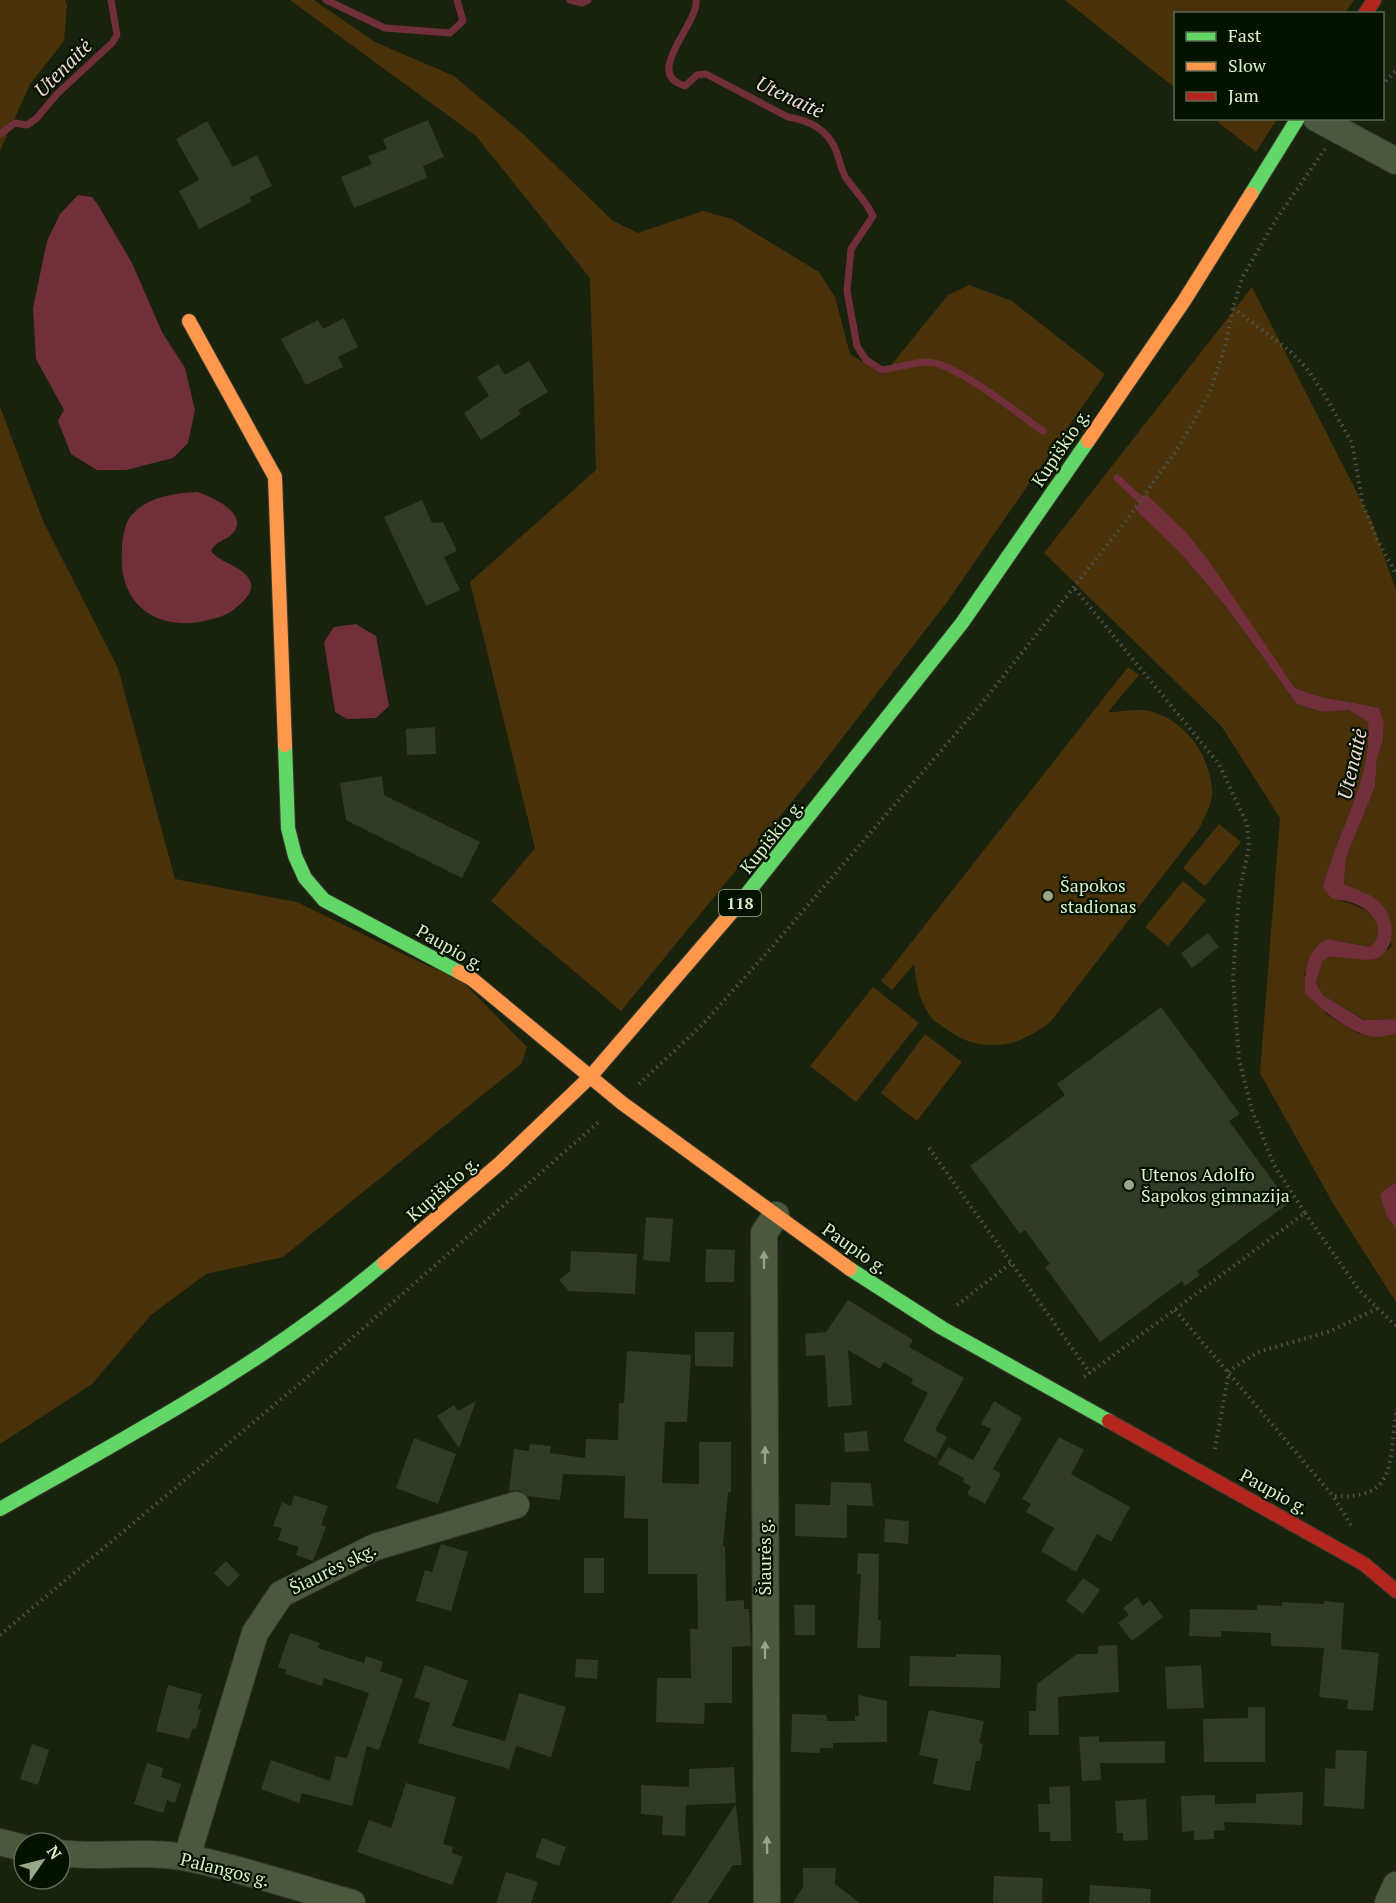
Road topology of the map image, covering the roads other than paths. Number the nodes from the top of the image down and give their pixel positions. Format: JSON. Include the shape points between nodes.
{"nodes":[{"id":1,"x":1297,"y":120,"type":"edge"},
{"id":2,"x":1320,"y":120,"type":"edge"},
{"id":3,"x":1396,"y":161,"type":"edge"},
{"id":4,"x":189,"y":321,"type":"dead end"},
{"id":5,"x":590,"y":1077,"type":"junction"},
{"id":6,"x":776,"y":1215,"type":"junction"},
{"id":7,"x":516,"y":1505,"type":"dead end"},
{"id":8,"x":0,"y":1509,"type":"edge"},
{"id":9,"x":1395,"y":1589,"type":"edge"},
{"id":10,"x":72,"y":1855,"type":"edge"},
{"id":11,"x":187,"y":1857,"type":"junction"},
{"id":12,"x":1396,"y":1885,"type":"edge"},
{"id":13,"x":352,"y":1903,"type":"edge"},
{"id":14,"x":767,"y":1903,"type":"edge"},
{"id":15,"x":1388,"y":1903,"type":"edge"}],
"edges":[{"from":1,"to":5,"type":"main road","name":"Kupiškio g.","number":"118","via":[[1184,301],[962,623],[770,868]]},
{"from":2,"to":3,"type":"street"},
{"from":4,"to":5,"type":"main road","name":"Paupio g.","via":[[275,477],[288,828],[305,878],[324,900],[472,978]]},
{"from":5,"to":6,"type":"main road","name":"Paupio g."},
{"from":5,"to":8,"type":"main road","name":"Kupiškio g.","number":"118","via":[[500,1163],[354,1288],[186,1403]]},
{"from":6,"to":9,"type":"main road","name":"Paupio g.","via":[[863,1278],[942,1328],[1364,1563]]},
{"from":14,"to":6,"type":"street","name":"Šiaurės g.","one_way":true,"via":[[764,1233]]},
{"from":7,"to":11,"type":"street","name":"Šiaurės skg.","via":[[375,1547],[281,1594],[255,1633]]},
{"from":10,"to":11,"type":"street","name":"Palangos g."},
{"from":11,"to":13,"type":"street","name":"Palangos g."},
{"from":12,"to":15,"type":"street"}]}
